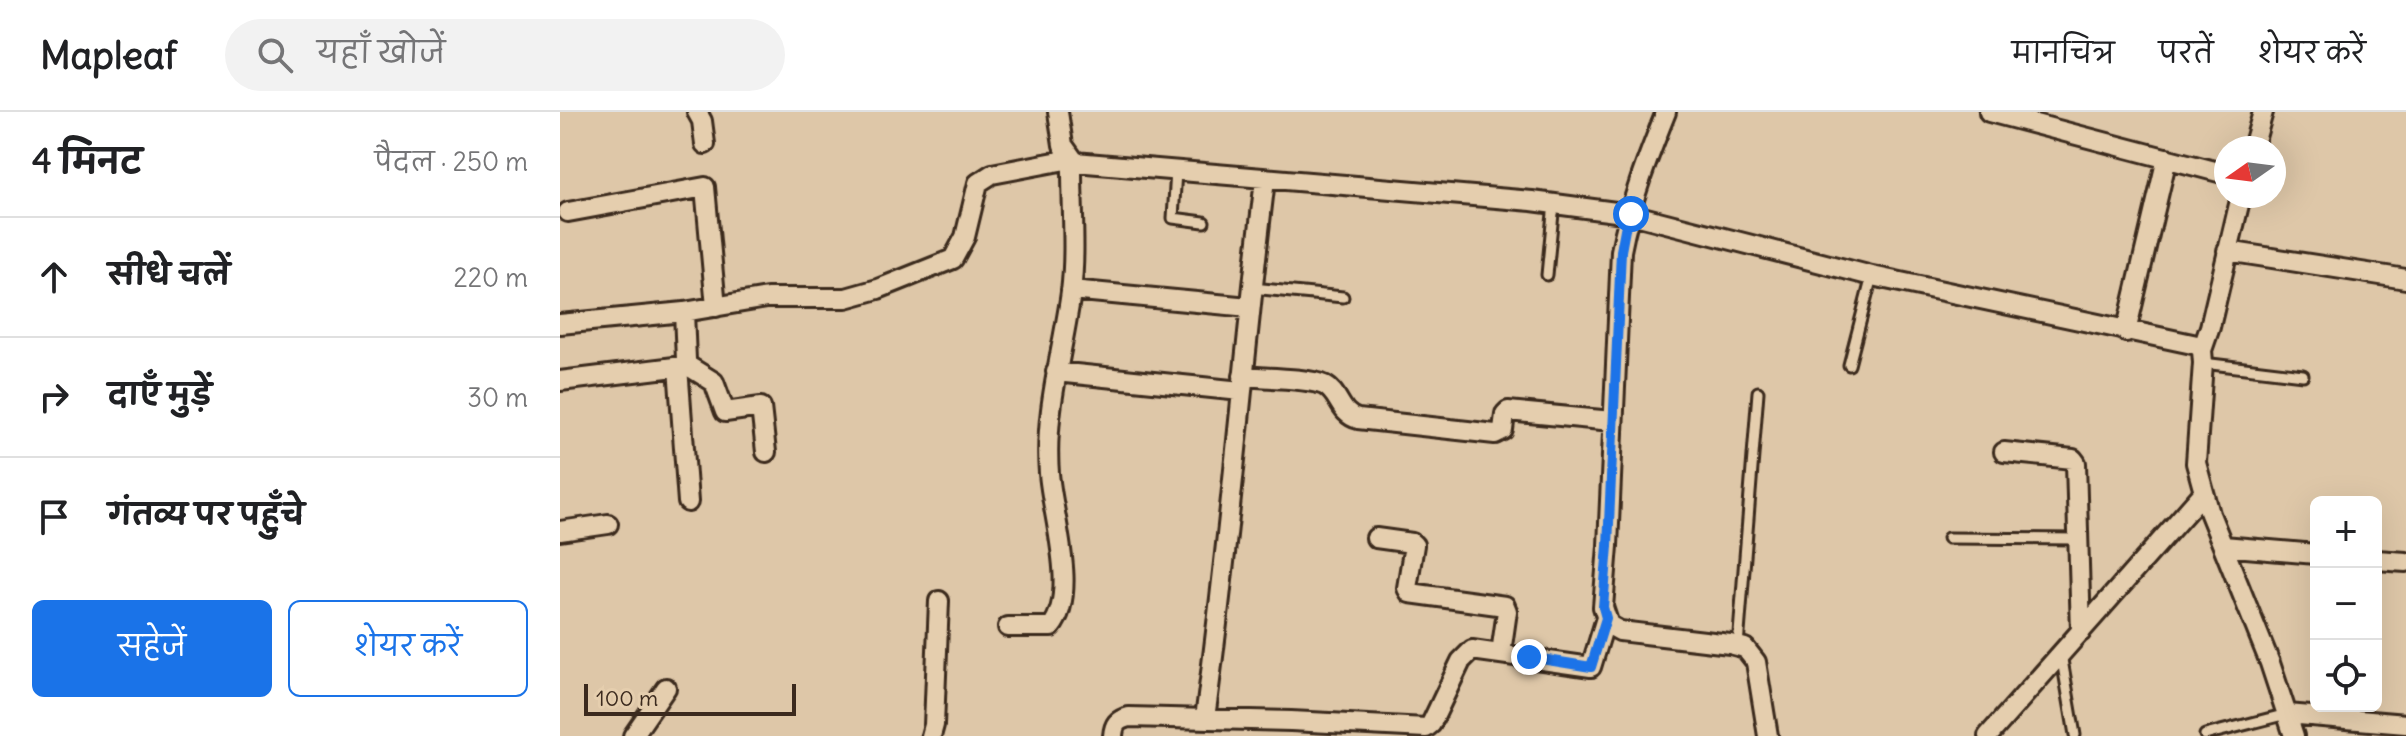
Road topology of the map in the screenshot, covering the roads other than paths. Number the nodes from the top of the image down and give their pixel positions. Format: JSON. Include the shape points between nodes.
{"nodes":[{"id":1,"x":697,"y":112,"type":"edge"},
{"id":2,"x":1058,"y":112,"type":"edge"},
{"id":3,"x":1666,"y":112,"type":"edge"},
{"id":4,"x":1989,"y":112,"type":"edge"},
{"id":5,"x":2263,"y":112,"type":"edge"},
{"id":6,"x":2256,"y":136,"type":"edge"},
{"id":7,"x":705,"y":144,"type":"dead end"},
{"id":8,"x":2167,"y":158,"type":"junction"},
{"id":9,"x":1072,"y":159,"type":"junction"},
{"id":10,"x":1176,"y":171,"type":"junction"},
{"id":11,"x":2214,"y":171,"type":"edge"},
{"id":12,"x":1265,"y":180,"type":"junction"},
{"id":13,"x":1554,"y":203,"type":"junction"},
{"id":14,"x":2238,"y":208,"type":"edge"},
{"id":15,"x":568,"y":212,"type":"dead end"},
{"id":16,"x":1631,"y":214,"type":"junction"},
{"id":17,"x":1204,"y":222,"type":"dead end"},
{"id":18,"x":2227,"y":251,"type":"junction"},
{"id":19,"x":1547,"y":275,"type":"dead end"},
{"id":20,"x":1872,"y":276,"type":"junction"},
{"id":21,"x":2406,"y":279,"type":"edge"},
{"id":22,"x":1071,"y":290,"type":"junction"},
{"id":23,"x":1343,"y":297,"type":"dead end"},
{"id":24,"x":1251,"y":298,"type":"junction"},
{"id":25,"x":716,"y":307,"type":"junction"},
{"id":26,"x":684,"y":312,"type":"junction"},
{"id":27,"x":560,"y":324,"type":"edge"},
{"id":28,"x":2126,"y":332,"type":"junction"},
{"id":29,"x":2202,"y":356,"type":"junction"},
{"id":30,"x":682,"y":365,"type":"junction"},
{"id":31,"x":1849,"y":365,"type":"dead end"},
{"id":32,"x":1056,"y":372,"type":"junction"},
{"id":33,"x":2303,"y":375,"type":"dead end"},
{"id":34,"x":560,"y":381,"type":"edge"},
{"id":35,"x":1242,"y":384,"type":"junction"},
{"id":36,"x":1758,"y":392,"type":"dead end"},
{"id":37,"x":1612,"y":421,"type":"junction"},
{"id":38,"x":766,"y":452,"type":"dead end"},
{"id":39,"x":2004,"y":452,"type":"dead end"},
{"id":40,"x":2204,"y":492,"type":"junction"},
{"id":41,"x":688,"y":502,"type":"dead end"},
{"id":42,"x":608,"y":524,"type":"dead end"},
{"id":43,"x":560,"y":531,"type":"edge"},
{"id":44,"x":1376,"y":538,"type":"dead end"},
{"id":45,"x":1948,"y":538,"type":"dead end"},
{"id":46,"x":2078,"y":539,"type":"junction"},
{"id":47,"x":2223,"y":546,"type":"junction"},
{"id":48,"x":2310,"y":553,"type":"edge"},
{"id":49,"x":2382,"y":560,"type":"edge"},
{"id":50,"x":2406,"y":562,"type":"edge"},
{"id":51,"x":939,"y":601,"type":"dead end"},
{"id":52,"x":1606,"y":618,"type":"junction"},
{"id":53,"x":1008,"y":627,"type":"dead end"},
{"id":54,"x":2081,"y":632,"type":"junction"},
{"id":55,"x":1738,"y":646,"type":"junction"},
{"id":56,"x":1501,"y":653,"type":"junction"},
{"id":57,"x":2061,"y":654,"type":"junction"},
{"id":58,"x":666,"y":688,"type":"dead end"},
{"id":59,"x":2287,"y":714,"type":"junction"},
{"id":60,"x":1205,"y":718,"type":"junction"},
{"id":61,"x":2398,"y":728,"type":"edge"},
{"id":62,"x":1427,"y":732,"type":"edge"},
{"id":63,"x":2075,"y":735,"type":"edge"},
{"id":64,"x":2205,"y":735,"type":"edge"},
{"id":65,"x":633,"y":736,"type":"edge"},
{"id":66,"x":931,"y":736,"type":"edge"},
{"id":67,"x":1113,"y":736,"type":"edge"},
{"id":68,"x":1768,"y":736,"type":"edge"},
{"id":69,"x":1988,"y":736,"type":"edge"},
{"id":70,"x":2294,"y":736,"type":"edge"}],
"edges":[{"from":1,"to":7,"type":"street"},
{"from":2,"to":9,"type":"street","via":[[1063,145]]},
{"from":3,"to":16,"type":"street"},
{"from":4,"to":8,"type":"street"},
{"from":5,"to":6,"type":"street"},
{"from":8,"to":11,"type":"street"},
{"from":8,"to":28,"type":"street"},
{"from":9,"to":10,"type":"street"},
{"from":9,"to":22,"type":"street"},
{"from":9,"to":25,"type":"street","via":[[981,179],[965,237],[953,259],[846,298],[767,298]]},
{"from":10,"to":12,"type":"street"},
{"from":10,"to":17,"type":"lane","via":[[1173,218]]},
{"from":12,"to":13,"type":"street"},
{"from":12,"to":24,"type":"street"},
{"from":13,"to":16,"type":"street"},
{"from":13,"to":19,"type":"lane"},
{"from":14,"to":18,"type":"street"},
{"from":15,"to":25,"type":"street","via":[[705,187]]},
{"from":16,"to":20,"type":"street"},
{"from":16,"to":37,"type":"street","via":[[1621,251]]},
{"from":18,"to":21,"type":"street"},
{"from":18,"to":29,"type":"street"},
{"from":20,"to":28,"type":"street"},
{"from":20,"to":31,"type":"lane"},
{"from":22,"to":24,"type":"street"},
{"from":22,"to":32,"type":"street"},
{"from":23,"to":24,"type":"lane"},
{"from":24,"to":35,"type":"street"},
{"from":25,"to":26,"type":"street"},
{"from":26,"to":27,"type":"street"},
{"from":26,"to":30,"type":"street"},
{"from":28,"to":29,"type":"street","via":[[2197,345]]},
{"from":29,"to":33,"type":"lane"},
{"from":29,"to":40,"type":"street","via":[[2196,463]]},
{"from":30,"to":34,"type":"street"},
{"from":30,"to":38,"type":"street","via":[[714,382],[725,412],[761,407]]},
{"from":30,"to":41,"type":"street"},
{"from":32,"to":35,"type":"street"},
{"from":32,"to":53,"type":"street","via":[[1049,471],[1063,602],[1051,627]]},
{"from":35,"to":37,"type":"street","via":[[1325,386],[1344,412],[1358,419],[1495,434],[1503,430],[1508,411]]},
{"from":35,"to":60,"type":"street"},
{"from":36,"to":55,"type":"lane"},
{"from":37,"to":52,"type":"street"},
{"from":39,"to":46,"type":"street","via":[[2075,461]]},
{"from":40,"to":47,"type":"street"},
{"from":40,"to":54,"type":"street"},
{"from":42,"to":43,"type":"street"},
{"from":44,"to":56,"type":"street","via":[[1414,545],[1410,593],[1505,606]]},
{"from":45,"to":46,"type":"lane"},
{"from":46,"to":54,"type":"street"},
{"from":47,"to":48,"type":"street"},
{"from":47,"to":59,"type":"street"},
{"from":49,"to":50,"type":"street"},
{"from":51,"to":66,"type":"street"},
{"from":52,"to":55,"type":"street","via":[[1620,631]]},
{"from":52,"to":56,"type":"street","via":[[1591,667]]},
{"from":54,"to":57,"type":"street"},
{"from":55,"to":68,"type":"street","via":[[1756,662]]},
{"from":56,"to":62,"type":"street","via":[[1472,650],[1461,661]]},
{"from":57,"to":63,"type":"lane"},
{"from":57,"to":69,"type":"street"},
{"from":58,"to":65,"type":"street"},
{"from":59,"to":61,"type":"street"},
{"from":59,"to":64,"type":"lane"},
{"from":59,"to":70,"type":"street"},
{"from":60,"to":62,"type":"street"},
{"from":60,"to":67,"type":"street","via":[[1120,719]]}]}
